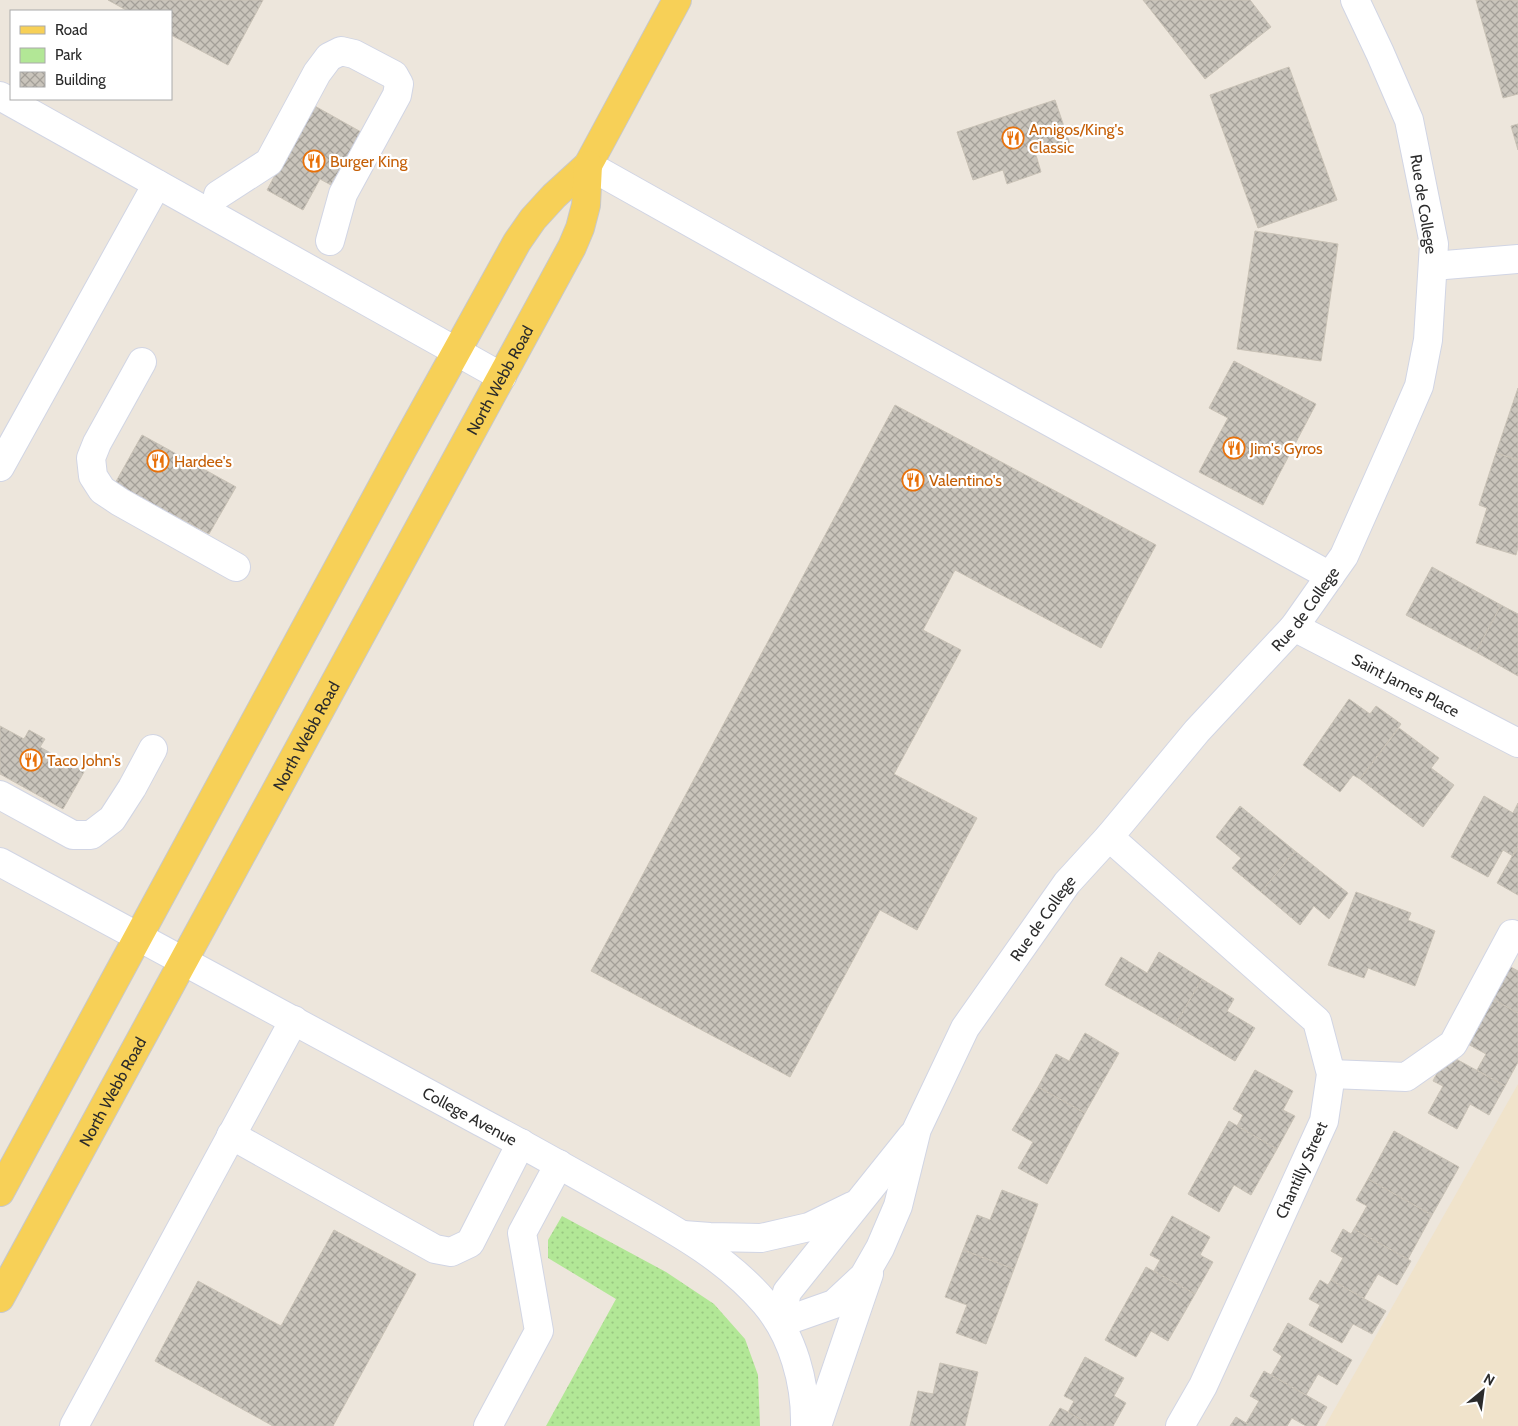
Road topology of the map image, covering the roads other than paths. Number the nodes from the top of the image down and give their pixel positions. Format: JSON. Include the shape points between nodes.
{"nodes":[{"id":1,"x":677,"y":0,"type":"edge"},
{"id":2,"x":1355,"y":0,"type":"edge"},
{"id":3,"x":0,"y":96,"type":"edge"},
{"id":4,"x":588,"y":165,"type":"junction"},
{"id":5,"x":157,"y":184,"type":"junction"},
{"id":6,"x":218,"y":195,"type":"dead end"},
{"id":7,"x":330,"y":241,"type":"dead end"},
{"id":8,"x":1518,"y":259,"type":"edge"},
{"id":9,"x":1433,"y":266,"type":"junction"},
{"id":10,"x":456,"y":351,"type":"junction"},
{"id":11,"x":142,"y":362,"type":"dead end"},
{"id":12,"x":502,"y":377,"type":"junction"},
{"id":13,"x":0,"y":467,"type":"edge"},
{"id":14,"x":236,"y":567,"type":"dead end"},
{"id":15,"x":1330,"y":576,"type":"junction"},
{"id":16,"x":1294,"y":626,"type":"junction"},
{"id":17,"x":1518,"y":743,"type":"edge"},
{"id":18,"x":153,"y":749,"type":"dead end"},
{"id":19,"x":0,"y":795,"type":"edge"},
{"id":20,"x":1109,"y":837,"type":"junction"},
{"id":21,"x":0,"y":862,"type":"edge"},
{"id":22,"x":1512,"y":934,"type":"dead end"},
{"id":23,"x":140,"y":936,"type":"junction"},
{"id":24,"x":183,"y":960,"type":"junction"},
{"id":25,"x":294,"y":1020,"type":"junction"},
{"id":26,"x":1332,"y":1074,"type":"junction"},
{"id":27,"x":917,"y":1129,"type":"junction"},
{"id":28,"x":231,"y":1135,"type":"junction"},
{"id":29,"x":521,"y":1143,"type":"junction"},
{"id":30,"x":559,"y":1164,"type":"junction"},
{"id":31,"x":0,"y":1192,"type":"edge"},
{"id":32,"x":858,"y":1204,"type":"junction"},
{"id":33,"x":681,"y":1235,"type":"junction"},
{"id":34,"x":875,"y":1256,"type":"junction"},
{"id":35,"x":0,"y":1298,"type":"edge"},
{"id":36,"x":780,"y":1322,"type":"junction"},
{"id":37,"x":74,"y":1426,"type":"edge"},
{"id":38,"x":488,"y":1426,"type":"edge"},
{"id":39,"x":805,"y":1426,"type":"edge"},
{"id":40,"x":817,"y":1426,"type":"edge"},
{"id":41,"x":1180,"y":1426,"type":"edge"}],
"edges":[{"from":1,"to":4,"type":"main road","name":"North Webb Road"},
{"from":2,"to":9,"type":"street","name":"Rue de College","via":[[1409,120],[1434,244]]},
{"from":3,"to":5,"type":"street"},
{"from":4,"to":10,"type":"main road","name":"North Webb Road","via":[[533,219]]},
{"from":4,"to":12,"type":"main road","name":"North Webb Road","via":[[586,205],[580,228]]},
{"from":4,"to":15,"type":"street"},
{"from":5,"to":10,"type":"street"},
{"from":5,"to":13,"type":"street"},
{"from":6,"to":7,"type":"street","via":[[269,162],[329,58],[341,51],[354,54],[394,75],[400,84],[343,194]]},
{"from":8,"to":9,"type":"street"},
{"from":9,"to":15,"type":"street","name":"Rue de College","via":[[1428,340],[1419,386],[1344,556]]},
{"from":10,"to":12,"type":"street"},
{"from":10,"to":23,"type":"main road","name":"North Webb Road"},
{"from":11,"to":14,"type":"street","via":[[97,443],[92,458],[92,476],[102,490],[120,502]]},
{"from":12,"to":24,"type":"main road","name":"North Webb Road"},
{"from":15,"to":16,"type":"street","name":"Rue de College"},
{"from":16,"to":17,"type":"street","name":"Saint James Place"},
{"from":16,"to":20,"type":"street","name":"Rue de College","via":[[1197,731]]},
{"from":18,"to":19,"type":"street","via":[[112,819],[91,835],[73,835]]},
{"from":20,"to":26,"type":"street","name":"Chantilly Street","via":[[1317,1021]]},
{"from":20,"to":27,"type":"street","name":"Rue de College","via":[[1067,882],[965,1028]]},
{"from":21,"to":23,"type":"street","name":"College Avenue"},
{"from":22,"to":26,"type":"street","via":[[1453,1044],[1406,1077]]},
{"from":23,"to":24,"type":"street","name":"College Avenue"},
{"from":23,"to":31,"type":"main road","name":"North Webb Road"},
{"from":24,"to":25,"type":"street","name":"College Avenue"},
{"from":24,"to":35,"type":"main road","name":"North Webb Road"},
{"from":25,"to":28,"type":"street"},
{"from":25,"to":29,"type":"street","name":"College Avenue"},
{"from":26,"to":41,"type":"street","name":"Chantilly Street","via":[[1324,1121],[1203,1386]]},
{"from":27,"to":32,"type":"street","name":"Rue de College"},
{"from":27,"to":34,"type":"street","name":"Rue de College","via":[[898,1206]]},
{"from":28,"to":29,"type":"street","via":[[435,1248],[452,1252],[470,1243]]},
{"from":28,"to":37,"type":"street"},
{"from":29,"to":30,"type":"street","name":"College Avenue"},
{"from":30,"to":33,"type":"street","name":"College Avenue"},
{"from":30,"to":38,"type":"street","via":[[522,1234],[539,1331]]},
{"from":32,"to":33,"type":"street","via":[[809,1227],[761,1238]]},
{"from":32,"to":36,"type":"street","name":"Rue de College","via":[[787,1292]]},
{"from":33,"to":36,"type":"street","name":"College Avenue","via":[[739,1276]]},
{"from":34,"to":36,"type":"street","name":"Rue de College","via":[[864,1276],[834,1304]]},
{"from":34,"to":40,"type":"street"},
{"from":36,"to":39,"type":"street","via":[[800,1375]]}]}
